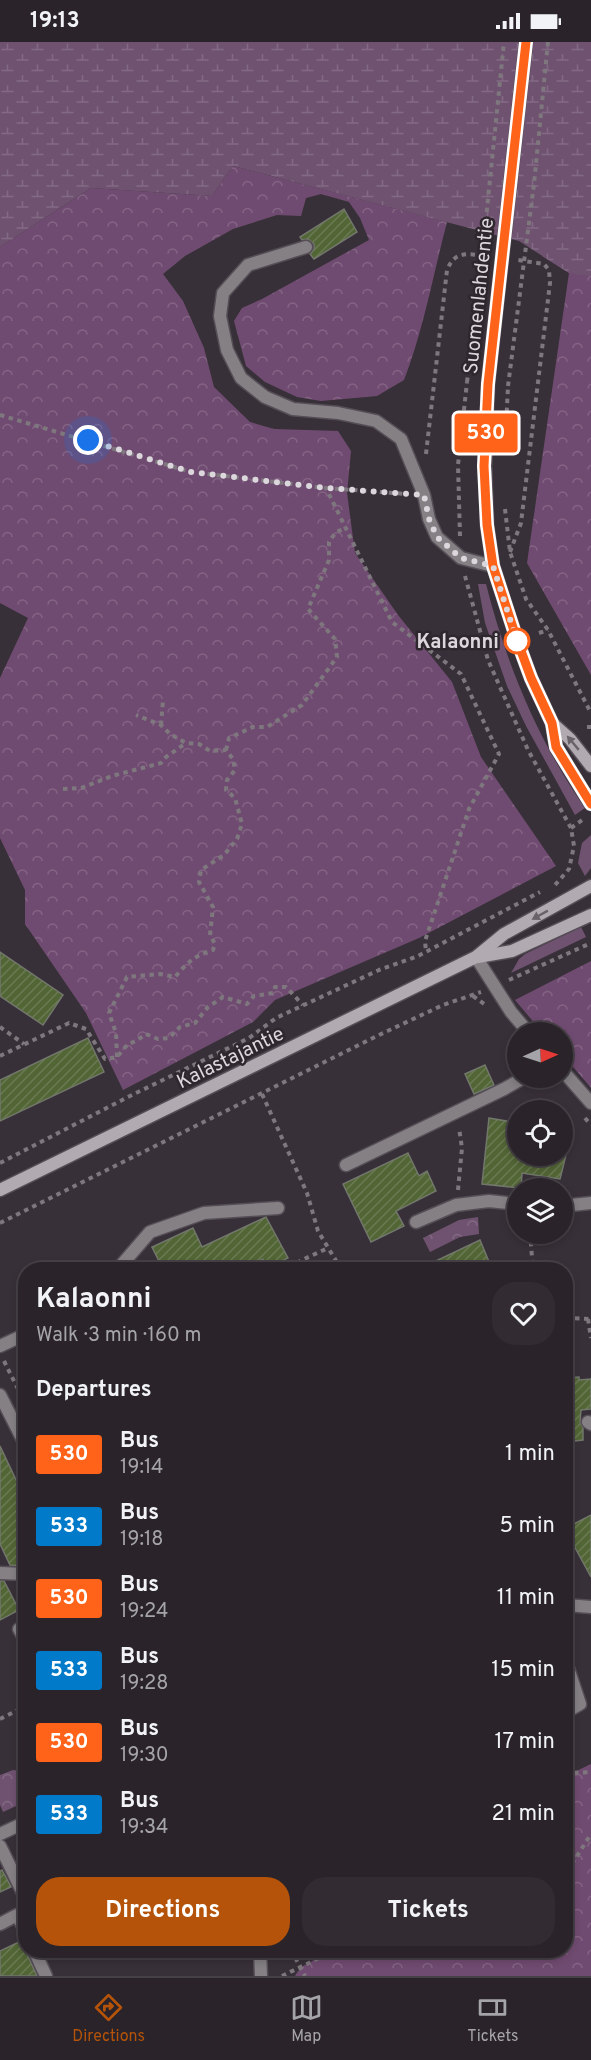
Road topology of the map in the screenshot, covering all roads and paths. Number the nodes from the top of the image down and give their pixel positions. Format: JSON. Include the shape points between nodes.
{"nodes":[{"id":1,"x":504,"y":42,"type":"edge"},
{"id":2,"x":526,"y":42,"type":"edge"},
{"id":3,"x":548,"y":42,"type":"edge"},
{"id":4,"x":306,"y":247,"type":"dead end"},
{"id":5,"x":467,"y":382,"type":"dead end"},
{"id":6,"x":0,"y":415,"type":"edge"},
{"id":7,"x":504,"y":455,"type":"dead end"},
{"id":8,"x":326,"y":488,"type":"junction"},
{"id":9,"x":424,"y":495,"type":"junction"},
{"id":10,"x":505,"y":499,"type":"dead end"},
{"id":11,"x":346,"y":528,"type":"junction"},
{"id":12,"x":493,"y":566,"type":"junction"},
{"id":13,"x":548,"y":630,"type":"junction"},
{"id":14,"x":539,"y":633,"type":"dead end"},
{"id":15,"x":163,"y":700,"type":"dead end"},
{"id":16,"x":591,"y":713,"type":"edge"},
{"id":17,"x":136,"y":715,"type":"dead end"},
{"id":18,"x":552,"y":723,"type":"junction"},
{"id":19,"x":161,"y":725,"type":"junction"},
{"id":20,"x":186,"y":743,"type":"junction"},
{"id":21,"x":226,"y":750,"type":"junction"},
{"id":22,"x":591,"y":766,"type":"edge"},
{"id":23,"x":63,"y":789,"type":"dead end"},
{"id":24,"x":591,"y":804,"type":"edge"},
{"id":25,"x":591,"y":814,"type":"edge"},
{"id":26,"x":571,"y":828,"type":"dead end"},
{"id":27,"x":569,"y":869,"type":"dead end"},
{"id":28,"x":591,"y":886,"type":"edge"},
{"id":29,"x":591,"y":915,"type":"edge"},
{"id":30,"x":591,"y":943,"type":"edge"},
{"id":31,"x":426,"y":951,"type":"junction"},
{"id":32,"x":477,"y":957,"type":"junction"},
{"id":33,"x":494,"y":987,"type":"junction"},
{"id":34,"x":303,"y":1005,"type":"junction"},
{"id":35,"x":520,"y":1022,"type":"edge"},
{"id":36,"x":0,"y":1027,"type":"edge"},
{"id":37,"x":24,"y":1044,"type":"junction"},
{"id":38,"x":0,"y":1056,"type":"edge"},
{"id":39,"x":117,"y":1058,"type":"junction"},
{"id":40,"x":573,"y":1083,"type":"edge"},
{"id":41,"x":507,"y":1087,"type":"edge"},
{"id":42,"x":262,"y":1094,"type":"junction"},
{"id":43,"x":591,"y":1103,"type":"edge"},
{"id":44,"x":462,"y":1148,"type":"dead end"},
{"id":45,"x":0,"y":1163,"type":"edge"},
{"id":46,"x":346,"y":1165,"type":"dead end"},
{"id":47,"x":0,"y":1191,"type":"edge"},
{"id":48,"x":507,"y":1203,"type":"edge"},
{"id":49,"x":591,"y":1203,"type":"edge"},
{"id":50,"x":456,"y":1205,"type":"junction"},
{"id":51,"x":573,"y":1205,"type":"edge"},
{"id":52,"x":278,"y":1208,"type":"dead end"},
{"id":53,"x":0,"y":1222,"type":"edge"},
{"id":54,"x":416,"y":1222,"type":"dead end"},
{"id":55,"x":531,"y":1244,"type":"edge"},
{"id":56,"x":328,"y":1248,"type":"junction"},
{"id":57,"x":124,"y":1262,"type":"edge"},
{"id":58,"x":299,"y":1262,"type":"edge"},
{"id":59,"x":336,"y":1262,"type":"edge"},
{"id":60,"x":532,"y":1262,"type":"edge"},
{"id":61,"x":573,"y":1318,"type":"edge"},
{"id":62,"x":590,"y":1319,"type":"edge"},
{"id":63,"x":18,"y":1338,"type":"edge"},
{"id":64,"x":591,"y":1338,"type":"edge"},
{"id":65,"x":0,"y":1346,"type":"edge"},
{"id":66,"x":0,"y":1352,"type":"edge"},
{"id":67,"x":18,"y":1387,"type":"edge"},
{"id":68,"x":0,"y":1395,"type":"edge"},
{"id":69,"x":18,"y":1430,"type":"edge"},
{"id":70,"x":0,"y":1573,"type":"edge"},
{"id":71,"x":18,"y":1574,"type":"edge"},
{"id":72,"x":573,"y":1606,"type":"edge"},
{"id":73,"x":591,"y":1607,"type":"edge"},
{"id":74,"x":573,"y":1683,"type":"edge"},
{"id":75,"x":573,"y":1708,"type":"edge"},
{"id":76,"x":18,"y":1710,"type":"edge"},
{"id":77,"x":0,"y":1719,"type":"edge"},
{"id":78,"x":591,"y":1772,"type":"edge"},
{"id":79,"x":573,"y":1773,"type":"edge"},
{"id":80,"x":18,"y":1825,"type":"edge"},
{"id":81,"x":0,"y":1834,"type":"edge"},
{"id":82,"x":591,"y":1834,"type":"edge"},
{"id":83,"x":0,"y":1846,"type":"edge"},
{"id":84,"x":573,"y":1862,"type":"edge"},
{"id":85,"x":18,"y":1883,"type":"edge"},
{"id":86,"x":18,"y":1917,"type":"edge"},
{"id":87,"x":0,"y":1924,"type":"edge"},
{"id":88,"x":38,"y":1958,"type":"edge"},
{"id":89,"x":260,"y":1958,"type":"edge"},
{"id":90,"x":295,"y":1958,"type":"edge"},
{"id":91,"x":319,"y":1958,"type":"edge"},
{"id":92,"x":300,"y":1967,"type":"junction"},
{"id":93,"x":46,"y":1976,"type":"edge"},
{"id":94,"x":261,"y":1976,"type":"edge"},
{"id":95,"x":282,"y":1976,"type":"edge"},
{"id":96,"x":305,"y":1976,"type":"edge"}],
"edges":[{"from":1,"to":5,"type":"path","bridge":true},
{"from":2,"to":12,"type":"main road","name":"Suomenlahdentie","bridge":true,"via":[[488,384],[484,466]]},
{"from":3,"to":7,"type":"path","bridge":true,"via":[[508,386]]},
{"from":4,"to":9,"type":"street","via":[[248,265],[223,293],[220,316],[227,350],[241,378],[265,397],[293,409],[376,421],[401,439]]},
{"from":6,"to":8,"type":"path","via":[[191,472]]},
{"from":8,"to":9,"type":"path"},
{"from":8,"to":11,"type":"path"},
{"from":9,"to":12,"type":"street","via":[[437,537],[461,558]]},
{"from":10,"to":13,"type":"path","via":[[510,552],[526,599]]},
{"from":11,"to":21,"type":"path","via":[[336,532],[329,542],[329,560],[308,609],[334,639],[337,657],[302,705],[267,727],[253,727],[229,738]]},
{"from":11,"to":31,"type":"path","via":[[392,622],[461,674],[499,754],[469,809],[425,941]]},
{"from":12,"to":18,"type":"main road","name":"Suomenlahdentie","via":[[531,678]]},
{"from":13,"to":14,"type":"path"},
{"from":13,"to":16,"type":"path"},
{"from":15,"to":19,"type":"path"},
{"from":17,"to":19,"type":"path"},
{"from":22,"to":18,"type":"main road","name":"Suomenlahdentie","one_way":true},
{"from":18,"to":24,"type":"main road","name":"Suomenlahdentie","via":[[556,747]]},
{"from":19,"to":20,"type":"path"},
{"from":20,"to":21,"type":"path","via":[[200,744],[210,751]]},
{"from":20,"to":23,"type":"path","via":[[161,763],[81,788]]},
{"from":21,"to":39,"type":"path","via":[[235,770],[227,780],[226,790],[235,798],[242,824],[237,839],[224,855],[201,870],[199,882],[213,907],[213,950],[198,954],[175,977],[127,976],[108,1013],[116,1033]]},
{"from":25,"to":26,"type":"path"},
{"from":27,"to":31,"type":"path","via":[[556,884]]},
{"from":28,"to":32,"type":"main road","name":"Kalastajantie","one_way":true,"via":[[504,934]]},
{"from":29,"to":32,"type":"main road","name":"Kalastajantie","via":[[512,951]]},
{"from":30,"to":33,"type":"path"},
{"from":31,"to":34,"type":"path"},
{"from":32,"to":33,"type":"street"},
{"from":32,"to":47,"type":"main road","name":"Kalastajantie"},
{"from":33,"to":35,"type":"street"},
{"from":33,"to":42,"type":"path","via":[[443,1005]]},
{"from":34,"to":39,"type":"path","via":[[286,987],[254,996],[247,1004],[223,997],[195,1023],[180,1027],[170,1038],[146,1034],[128,1044]]},
{"from":34,"to":45,"type":"path","via":[[249,1038]]},
{"from":36,"to":37,"type":"path"},
{"from":37,"to":38,"type":"path"},
{"from":37,"to":39,"type":"path","via":[[69,1023],[87,1029],[105,1059]]},
{"from":40,"to":43,"type":"street"},
{"from":41,"to":46,"type":"street"},
{"from":42,"to":53,"type":"path"},
{"from":42,"to":56,"type":"path"},
{"from":44,"to":50,"type":"path"},
{"from":48,"to":50,"type":"street"},
{"from":49,"to":51,"type":"street"},
{"from":50,"to":54,"type":"street"},
{"from":52,"to":57,"type":"street","via":[[204,1213],[150,1232]]},
{"from":55,"to":60,"type":"path"},
{"from":56,"to":58,"type":"path"},
{"from":56,"to":59,"type":"path"},
{"from":61,"to":62,"type":"path"},
{"from":62,"to":64,"type":"path"},
{"from":63,"to":65,"type":"street"},
{"from":66,"to":67,"type":"path"},
{"from":68,"to":69,"type":"street"},
{"from":70,"to":71,"type":"street"},
{"from":72,"to":73,"type":"street"},
{"from":74,"to":75,"type":"street","via":[[580,1704]]},
{"from":76,"to":77,"type":"path"},
{"from":78,"to":79,"type":"path"},
{"from":80,"to":81,"type":"street"},
{"from":82,"to":84,"type":"path"},
{"from":83,"to":85,"type":"street"},
{"from":86,"to":87,"type":"street"},
{"from":88,"to":93,"type":"street"},
{"from":89,"to":94,"type":"street"},
{"from":90,"to":92,"type":"path"},
{"from":91,"to":92,"type":"path"},
{"from":92,"to":95,"type":"path"},
{"from":92,"to":96,"type":"path"}]}
